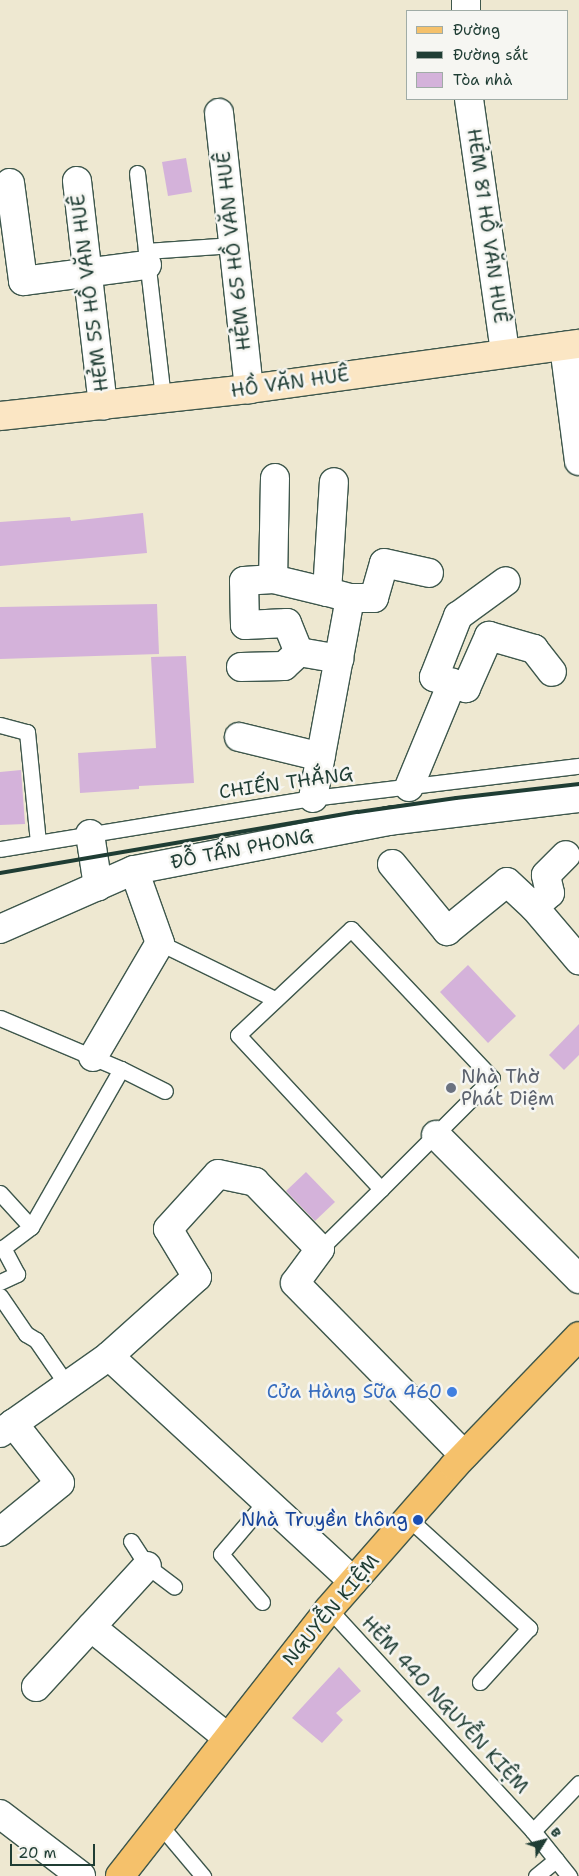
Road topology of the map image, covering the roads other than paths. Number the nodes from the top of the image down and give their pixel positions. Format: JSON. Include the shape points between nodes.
{"nodes":[{"id":1,"x":468,"y":100,"type":"edge"},
{"id":2,"x":219,"y":113,"type":"dead end"},
{"id":3,"x":136,"y":173,"type":"dead end"},
{"id":4,"x":77,"y":181,"type":"dead end"},
{"id":5,"x":10,"y":183,"type":"dead end"},
{"id":6,"x":233,"y":244,"type":"junction"},
{"id":7,"x":146,"y":258,"type":"junction"},
{"id":8,"x":88,"y":274,"type":"junction"},
{"id":9,"x":572,"y":345,"type":"edge"},
{"id":10,"x":505,"y":353,"type":"junction"},
{"id":11,"x":249,"y":389,"type":"junction"},
{"id":12,"x":163,"y":398,"type":"junction"},
{"id":13,"x":103,"y":405,"type":"junction"},
{"id":14,"x":0,"y":416,"type":"edge"},
{"id":15,"x":579,"y":462,"type":"edge"},
{"id":16,"x":276,"y":478,"type":"dead end"},
{"id":17,"x":334,"y":482,"type":"dead end"},
{"id":18,"x":429,"y":572,"type":"dead end"},
{"id":19,"x":273,"y":579,"type":"junction"},
{"id":20,"x":506,"y":581,"type":"dead end"},
{"id":21,"x":339,"y":595,"type":"junction"},
{"id":22,"x":299,"y":652,"type":"junction"},
{"id":23,"x":339,"y":658,"type":"junction"},
{"id":24,"x":242,"y":667,"type":"dead end"},
{"id":25,"x":552,"y":672,"type":"dead end"},
{"id":26,"x":452,"y":683,"type":"junction"},
{"id":27,"x":0,"y":725,"type":"edge"},
{"id":28,"x":239,"y":737,"type":"dead end"},
{"id":29,"x":320,"y":758,"type":"junction"},
{"id":30,"x":579,"y":766,"type":"edge"},
{"id":31,"x":409,"y":786,"type":"junction"},
{"id":32,"x":313,"y":798,"type":"junction"},
{"id":33,"x":579,"y":798,"type":"edge"},
{"id":34,"x":90,"y":834,"type":"junction"},
{"id":35,"x":38,"y":842,"type":"junction"},
{"id":36,"x":0,"y":850,"type":"edge"},
{"id":37,"x":566,"y":855,"type":"dead end"},
{"id":38,"x":392,"y":864,"type":"dead end"},
{"id":39,"x":134,"y":870,"type":"junction"},
{"id":40,"x":98,"y":886,"type":"junction"},
{"id":41,"x":534,"y":907,"type":"junction"},
{"id":42,"x":0,"y":929,"type":"edge"},
{"id":43,"x":160,"y":943,"type":"junction"},
{"id":44,"x":579,"y":960,"type":"edge"},
{"id":45,"x":275,"y":1000,"type":"junction"},
{"id":46,"x":0,"y":1018,"type":"edge"},
{"id":47,"x":93,"y":1058,"type":"junction"},
{"id":48,"x":122,"y":1069,"type":"junction"},
{"id":49,"x":165,"y":1091,"type":"dead end"},
{"id":50,"x":436,"y":1135,"type":"junction"},
{"id":51,"x":381,"y":1189,"type":"junction"},
{"id":52,"x":0,"y":1193,"type":"edge"},
{"id":53,"x":31,"y":1227,"type":"junction"},
{"id":54,"x":320,"y":1249,"type":"junction"},
{"id":55,"x":579,"y":1279,"type":"edge"},
{"id":56,"x":0,"y":1282,"type":"edge"},
{"id":57,"x":0,"y":1296,"type":"edge"},
{"id":58,"x":578,"y":1340,"type":"edge"},
{"id":59,"x":109,"y":1356,"type":"junction"},
{"id":60,"x":67,"y":1385,"type":"junction"},
{"id":61,"x":7,"y":1428,"type":"edge"},
{"id":62,"x":464,"y":1456,"type":"junction"},
{"id":63,"x":266,"y":1501,"type":"junction"},
{"id":64,"x":408,"y":1518,"type":"junction"},
{"id":65,"x":0,"y":1532,"type":"edge"},
{"id":66,"x":131,"y":1541,"type":"dead end"},
{"id":67,"x":148,"y":1566,"type":"junction"},
{"id":68,"x":353,"y":1581,"type":"junction"},
{"id":69,"x":174,"y":1586,"type":"dead end"},
{"id":70,"x":262,"y":1602,"type":"dead end"},
{"id":71,"x":329,"y":1609,"type":"junction"},
{"id":72,"x":91,"y":1628,"type":"junction"},
{"id":73,"x":480,"y":1682,"type":"dead end"},
{"id":74,"x":36,"y":1687,"type":"dead end"},
{"id":75,"x":228,"y":1738,"type":"junction"},
{"id":76,"x":579,"y":1783,"type":"edge"},
{"id":77,"x":0,"y":1814,"type":"edge"},
{"id":78,"x":160,"y":1825,"type":"junction"},
{"id":79,"x":533,"y":1830,"type":"junction"},
{"id":80,"x":556,"y":1860,"type":"junction"},
{"id":81,"x":81,"y":1876,"type":"edge"},
{"id":82,"x":120,"y":1876,"type":"edge"},
{"id":83,"x":204,"y":1876,"type":"edge"},
{"id":84,"x":536,"y":1876,"type":"edge"},
{"id":85,"x":569,"y":1876,"type":"edge"}],
"edges":[{"from":1,"to":10,"type":"street","name":"HẺM 81 HỒ VĂN HUÊ"},
{"from":2,"to":6,"type":"street","name":"HẺM 65 HỒ VĂN HUÊ"},
{"from":3,"to":7,"type":"lane"},
{"from":4,"to":8,"type":"street","name":"HẺM 55 HỒ VĂN HUÊ"},
{"from":5,"to":8,"type":"street","via":[[24,281]]},
{"from":6,"to":7,"type":"lane"},
{"from":6,"to":11,"type":"street","name":"HẺM 65 HỒ VĂN HUÊ"},
{"from":7,"to":8,"type":"street"},
{"from":7,"to":12,"type":"lane"},
{"from":8,"to":13,"type":"street","name":"HẺM 55 HỒ VĂN HUÊ"},
{"from":9,"to":10,"type":"main road","name":"HỒ VĂN HUÊ"},
{"from":9,"to":15,"type":"street"},
{"from":10,"to":11,"type":"main road","name":"HỒ VĂN HUÊ"},
{"from":11,"to":12,"type":"main road","name":"HỒ VĂN HUÊ"},
{"from":12,"to":13,"type":"main road","name":"HỒ VĂN HUÊ"},
{"from":13,"to":14,"type":"main road","name":"HỒ VĂN HUÊ"},
{"from":16,"to":19,"type":"street"},
{"from":17,"to":21,"type":"street"},
{"from":18,"to":21,"type":"street","via":[[384,563],[374,598]]},
{"from":19,"to":21,"type":"street"},
{"from":19,"to":22,"type":"street","via":[[244,581],[245,625],[287,623]]},
{"from":20,"to":26,"type":"street","via":[[458,616],[434,677]]},
{"from":21,"to":23,"type":"street"},
{"from":22,"to":23,"type":"street"},
{"from":22,"to":24,"type":"street","via":[[284,666]]},
{"from":23,"to":29,"type":"street"},
{"from":25,"to":26,"type":"street","via":[[534,649],[489,636],[466,688]]},
{"from":26,"to":31,"type":"street"},
{"from":27,"to":35,"type":"lane","via":[[27,732]]},
{"from":28,"to":29,"type":"street"},
{"from":29,"to":32,"type":"street"},
{"from":30,"to":31,"type":"lane","name":"CHIẾN THẮNG"},
{"from":31,"to":32,"type":"lane","name":"CHIẾN THẮNG"},
{"from":32,"to":34,"type":"lane","name":"CHIẾN THẮNG"},
{"from":33,"to":39,"type":"street","name":"ĐỖ TẤN PHONG","via":[[389,821]]},
{"from":34,"to":35,"type":"lane","name":"CHIẾN THẮNG"},
{"from":34,"to":40,"type":"street"},
{"from":35,"to":36,"type":"lane","name":"CHIẾN THẮNG"},
{"from":37,"to":41,"type":"street","via":[[546,875],[550,894]]},
{"from":38,"to":41,"type":"street","via":[[447,931],[507,882]]},
{"from":39,"to":40,"type":"street","name":"ĐỖ TẤN PHONG"},
{"from":39,"to":43,"type":"street"},
{"from":40,"to":42,"type":"street","name":"ĐỖ TẤN PHONG"},
{"from":41,"to":44,"type":"street"},
{"from":43,"to":45,"type":"lane"},
{"from":43,"to":47,"type":"street"},
{"from":45,"to":50,"type":"lane","via":[[351,929],[492,1078]]},
{"from":45,"to":51,"type":"lane","via":[[238,1035]]},
{"from":46,"to":47,"type":"lane"},
{"from":47,"to":48,"type":"lane"},
{"from":48,"to":49,"type":"lane"},
{"from":48,"to":53,"type":"lane"},
{"from":50,"to":51,"type":"lane"},
{"from":50,"to":55,"type":"street"},
{"from":51,"to":54,"type":"lane"},
{"from":52,"to":53,"type":"lane"},
{"from":53,"to":56,"type":"lane","via":[[3,1248],[17,1274]]},
{"from":54,"to":59,"type":"street","via":[[255,1182],[218,1174],[168,1230],[197,1277]]},
{"from":54,"to":62,"type":"street","via":[[295,1284]]},
{"from":57,"to":60,"type":"lane"},
{"from":58,"to":62,"type":"main road","name":"NGUYỄN KIỆM"},
{"from":59,"to":60,"type":"street"},
{"from":59,"to":63,"type":"street"},
{"from":60,"to":61,"type":"street"},
{"from":61,"to":65,"type":"street","via":[[60,1483]]},
{"from":62,"to":64,"type":"main road","name":"NGUYỄN KIỆM"},
{"from":63,"to":68,"type":"street"},
{"from":63,"to":70,"type":"lane","via":[[221,1554]]},
{"from":64,"to":68,"type":"main road","name":"NGUYỄN KIỆM"},
{"from":64,"to":73,"type":"lane","via":[[528,1628]]},
{"from":66,"to":67,"type":"lane"},
{"from":67,"to":69,"type":"lane"},
{"from":67,"to":72,"type":"street"},
{"from":68,"to":71,"type":"main road","name":"NGUYỄN KIỆM"},
{"from":71,"to":75,"type":"main road","name":"NGUYỄN KIỆM"},
{"from":71,"to":79,"type":"lane","name":"HẺM 440 NGUYỄN KIỆM"},
{"from":72,"to":74,"type":"street"},
{"from":72,"to":75,"type":"street"},
{"from":75,"to":78,"type":"main road","name":"NGUYỄN KIỆM"},
{"from":76,"to":79,"type":"lane"},
{"from":77,"to":81,"type":"street"},
{"from":78,"to":82,"type":"main road","name":"NGUYỄN KIỆM"},
{"from":78,"to":83,"type":"lane"},
{"from":79,"to":80,"type":"lane","name":"HẺM 440 NGUYỄN KIỆM"},
{"from":80,"to":84,"type":"lane"},
{"from":80,"to":85,"type":"lane","name":"HẺM 440 NGUYỄN KIỆM"}]}
